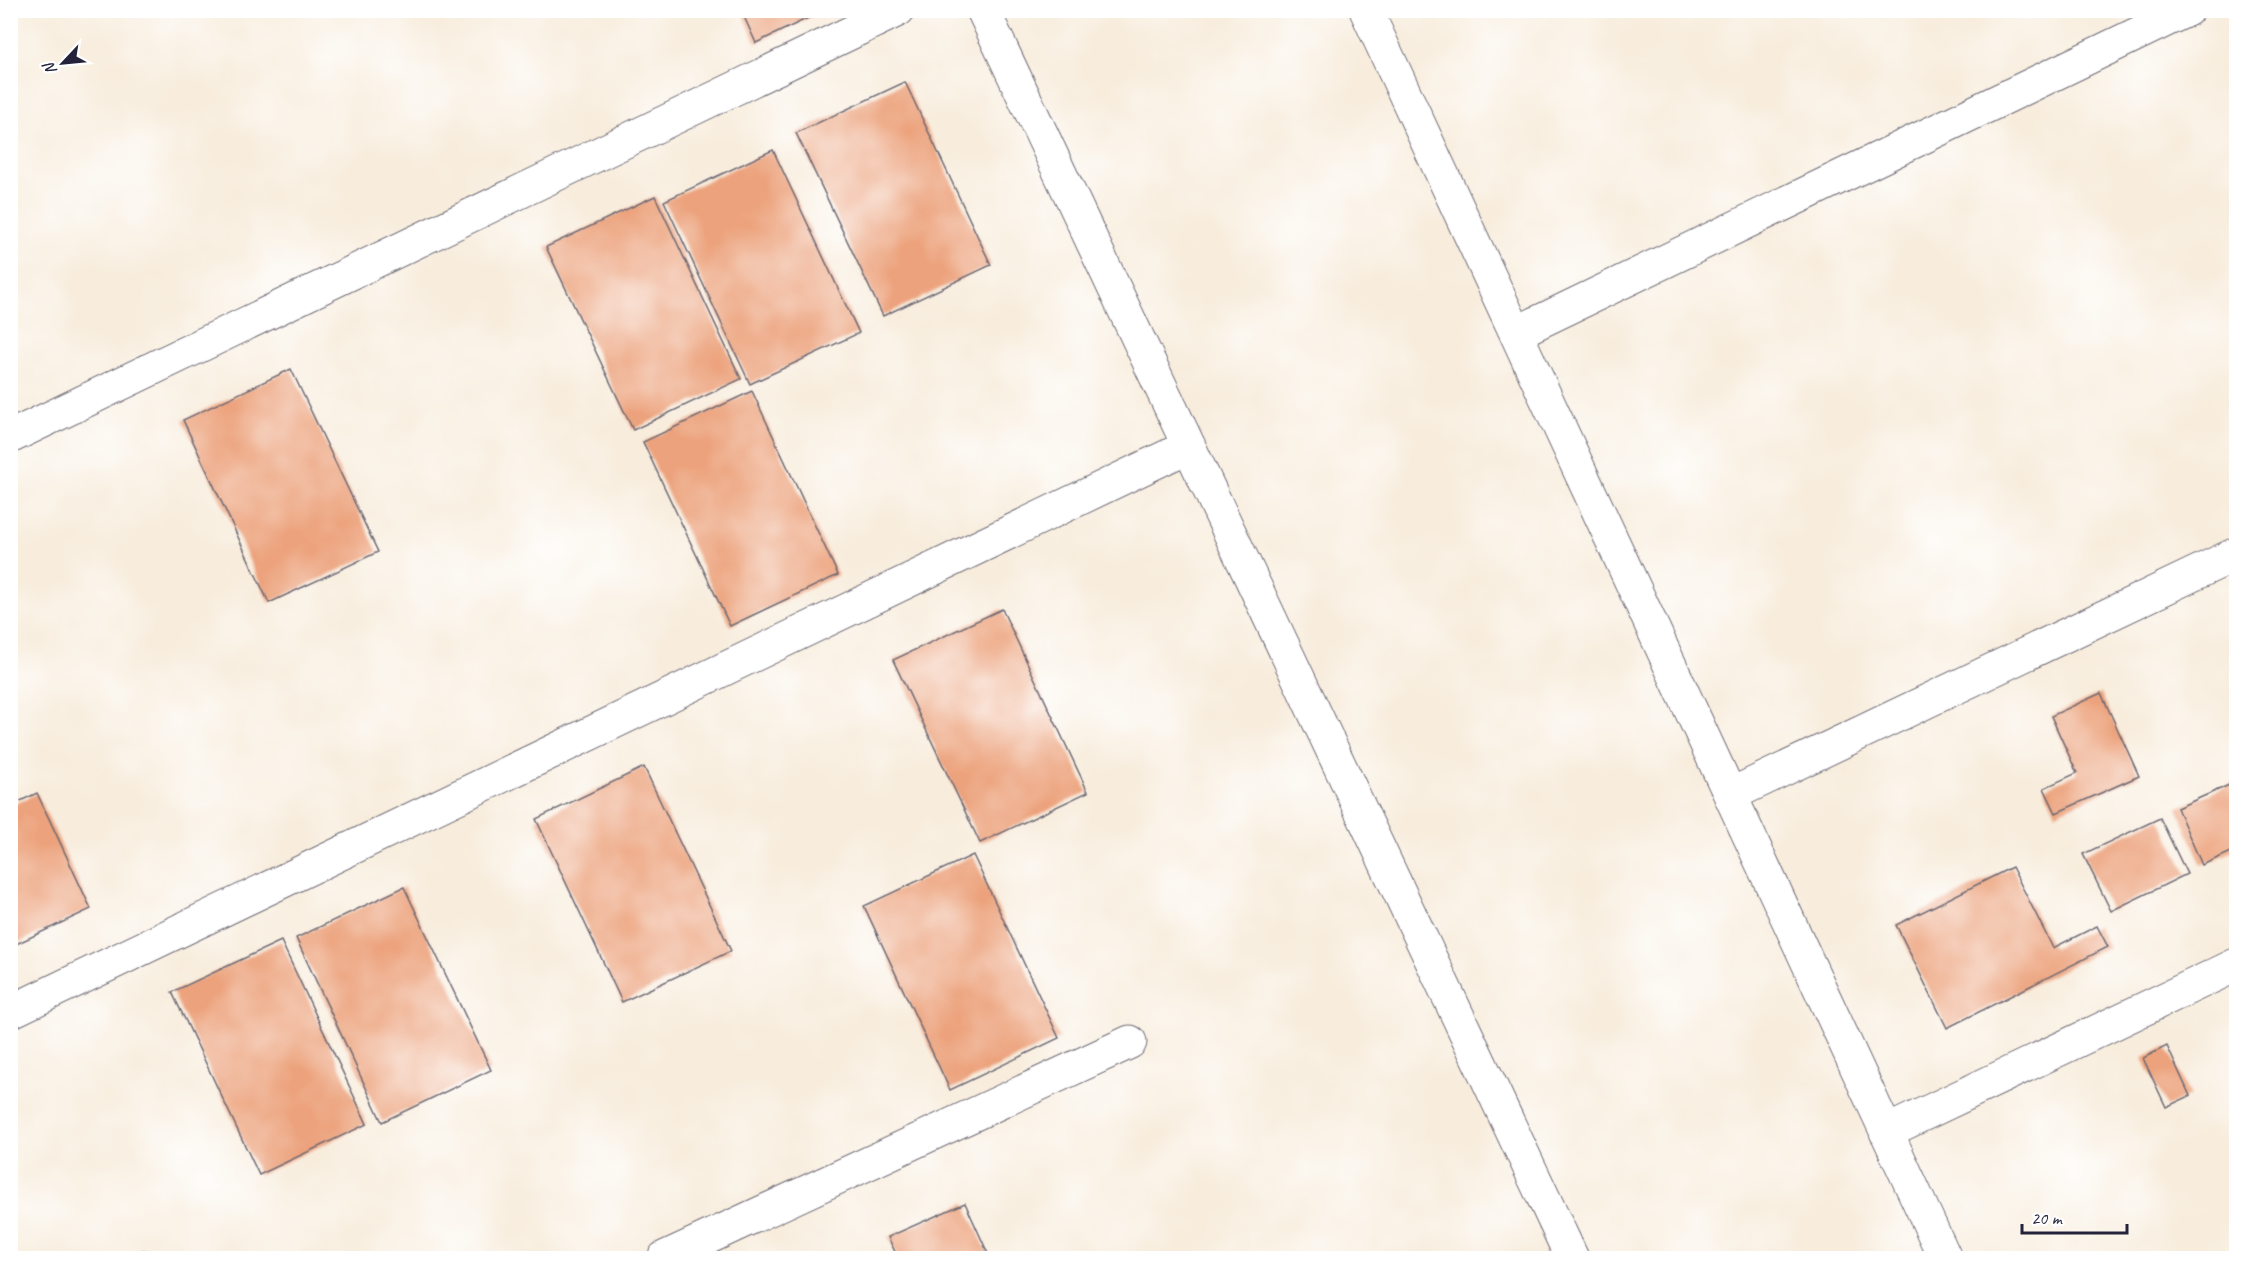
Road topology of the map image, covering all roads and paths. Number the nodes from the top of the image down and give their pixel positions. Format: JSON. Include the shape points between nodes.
{"nodes":[{"id":1,"x":898,"y":10,"type":"edge"},
{"id":2,"x":983,"y":10,"type":"edge"},
{"id":3,"x":1366,"y":10,"type":"edge"},
{"id":4,"x":2187,"y":10,"type":"edge"},
{"id":5,"x":1516,"y":333,"type":"junction"},
{"id":6,"x":10,"y":437,"type":"edge"},
{"id":7,"x":1189,"y":446,"type":"junction"},
{"id":8,"x":2236,"y":554,"type":"edge"},
{"id":9,"x":1730,"y":795,"type":"junction"},
{"id":10,"x":2236,"y":965,"type":"edge"},
{"id":11,"x":10,"y":1012,"type":"edge"},
{"id":12,"x":1130,"y":1042,"type":"dead end"},
{"id":13,"x":1886,"y":1132,"type":"junction"},
{"id":14,"x":1561,"y":1255,"type":"edge"},
{"id":15,"x":664,"y":1258,"type":"edge"},
{"id":16,"x":1945,"y":1258,"type":"edge"}],
"edges":[{"from":1,"to":6,"type":"street"},
{"from":2,"to":7,"type":"street"},
{"from":3,"to":5,"type":"street"},
{"from":4,"to":5,"type":"street"},
{"from":5,"to":9,"type":"street"},
{"from":7,"to":11,"type":"street"},
{"from":7,"to":14,"type":"street"},
{"from":8,"to":9,"type":"street"},
{"from":9,"to":13,"type":"street"},
{"from":10,"to":13,"type":"street"},
{"from":12,"to":15,"type":"street"},
{"from":13,"to":16,"type":"street"}]}
